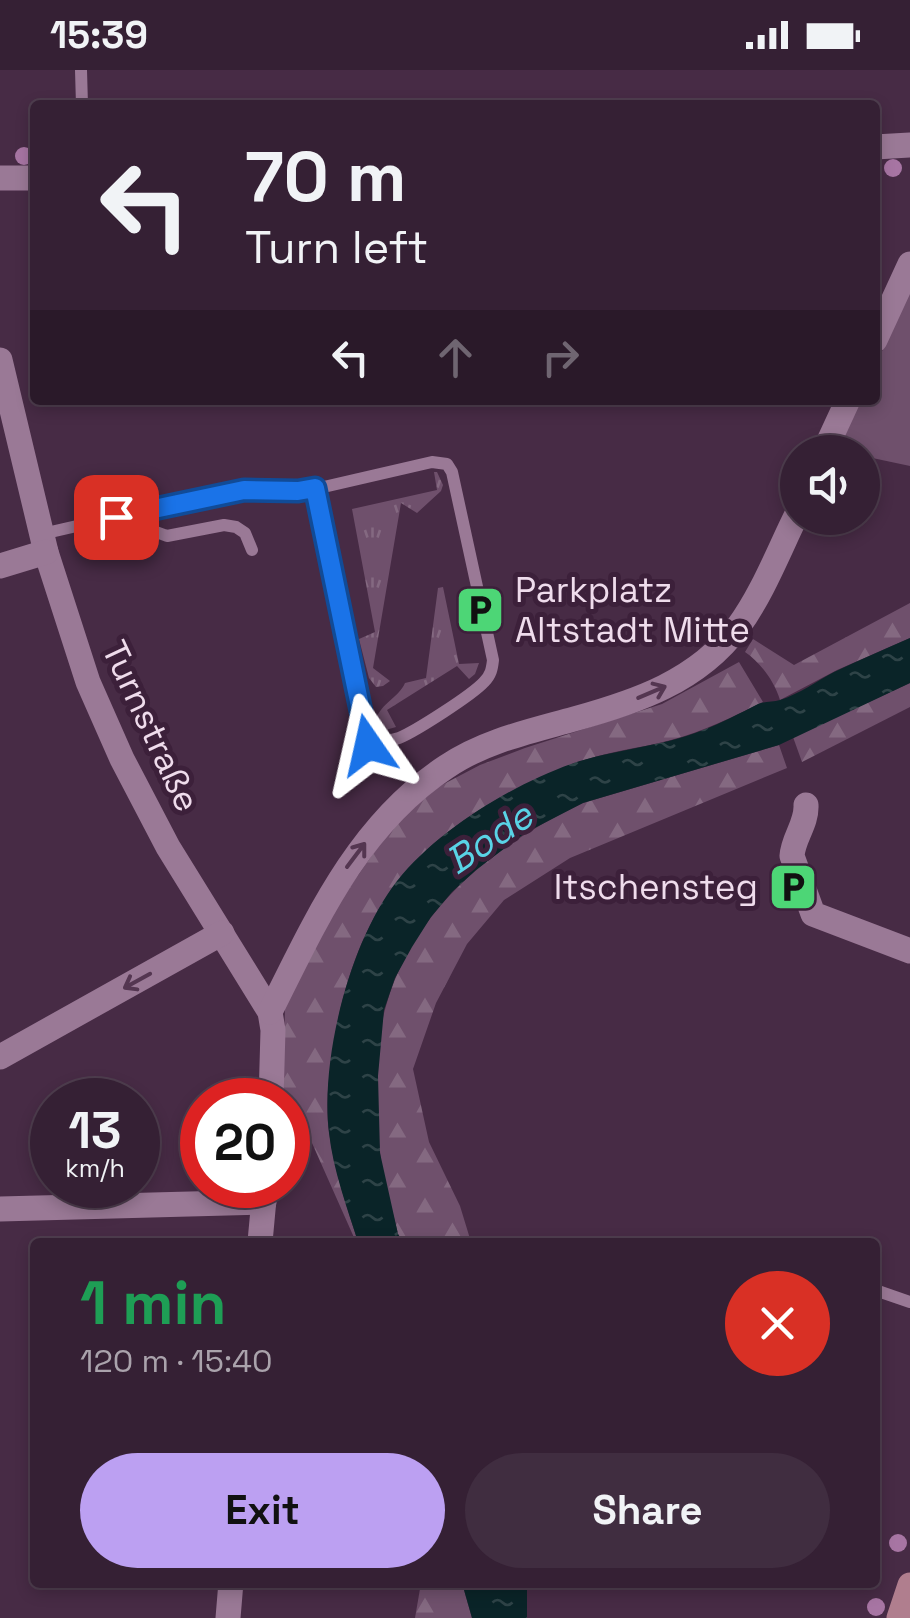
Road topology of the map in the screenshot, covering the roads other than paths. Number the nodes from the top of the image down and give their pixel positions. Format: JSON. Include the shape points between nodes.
{"nodes":[{"id":1,"x":81,"y":70,"type":"edge"},
{"id":2,"x":82,"y":100,"type":"edge"},
{"id":3,"x":910,"y":146,"type":"edge"},
{"id":4,"x":880,"y":148,"type":"edge"},
{"id":5,"x":0,"y":178,"type":"edge"},
{"id":6,"x":30,"y":178,"type":"edge"},
{"id":7,"x":910,"y":264,"type":"edge"},
{"id":8,"x":880,"y":329,"type":"edge"},
{"id":9,"x":0,"y":360,"type":"edge"},
{"id":10,"x":846,"y":405,"type":"edge"},
{"id":11,"x":832,"y":435,"type":"edge"},
{"id":12,"x":315,"y":488,"type":"junction"},
{"id":13,"x":116,"y":517,"type":"junction"},
{"id":14,"x":786,"y":535,"type":"edge"},
{"id":15,"x":44,"y":543,"type":"junction"},
{"id":16,"x":252,"y":550,"type":"dead end"},
{"id":17,"x":0,"y":566,"type":"edge"},
{"id":18,"x":806,"y":805,"type":"dead end"},
{"id":19,"x":222,"y":933,"type":"junction"},
{"id":20,"x":910,"y":951,"type":"edge"},
{"id":21,"x":270,"y":1012,"type":"junction"},
{"id":22,"x":0,"y":1057,"type":"edge"},
{"id":23,"x":272,"y":1078,"type":"edge"},
{"id":24,"x":180,"y":1199,"type":"edge"},
{"id":25,"x":263,"y":1208,"type":"edge"},
{"id":26,"x":0,"y":1209,"type":"edge"},
{"id":27,"x":260,"y":1238,"type":"edge"},
{"id":28,"x":880,"y":1292,"type":"edge"},
{"id":29,"x":910,"y":1302,"type":"edge"},
{"id":30,"x":910,"y":1585,"type":"edge"},
{"id":31,"x":230,"y":1588,"type":"edge"},
{"id":32,"x":903,"y":1615,"type":"edge"},
{"id":33,"x":228,"y":1618,"type":"edge"}],
"edges":[{"from":1,"to":2,"type":"lane"},
{"from":3,"to":4,"type":"street"},
{"from":5,"to":6,"type":"street"},
{"from":7,"to":8,"type":"street"},
{"from":9,"to":15,"type":"street","name":"Turnstraße"},
{"from":10,"to":11,"type":"street"},
{"from":12,"to":12,"type":"lane","via":[[432,462],[452,472],[492,668],[477,688],[391,740],[368,745]]},
{"from":12,"to":13,"type":"lane","via":[[244,490]]},
{"from":13,"to":15,"type":"lane"},
{"from":13,"to":16,"type":"lane","via":[[167,536],[232,526],[244,532]]},
{"from":21,"to":14,"type":"street","one_way":true,"via":[[348,864],[393,809],[471,752],[619,706],[684,677],[738,627]]},
{"from":15,"to":17,"type":"street"},
{"from":15,"to":19,"type":"street","name":"Turnstraße","via":[[98,707],[168,847]]},
{"from":18,"to":20,"type":"street","via":[[792,853],[813,914]]},
{"from":19,"to":21,"type":"street","name":"Turnstraße"},
{"from":19,"to":22,"type":"street","one_way":true},
{"from":21,"to":23,"type":"street","name":"Turnstraße"},
{"from":24,"to":26,"type":"street"},
{"from":25,"to":27,"type":"street"},
{"from":28,"to":29,"type":"lane"},
{"from":30,"to":32,"type":"main road"},
{"from":31,"to":33,"type":"street"}]}
